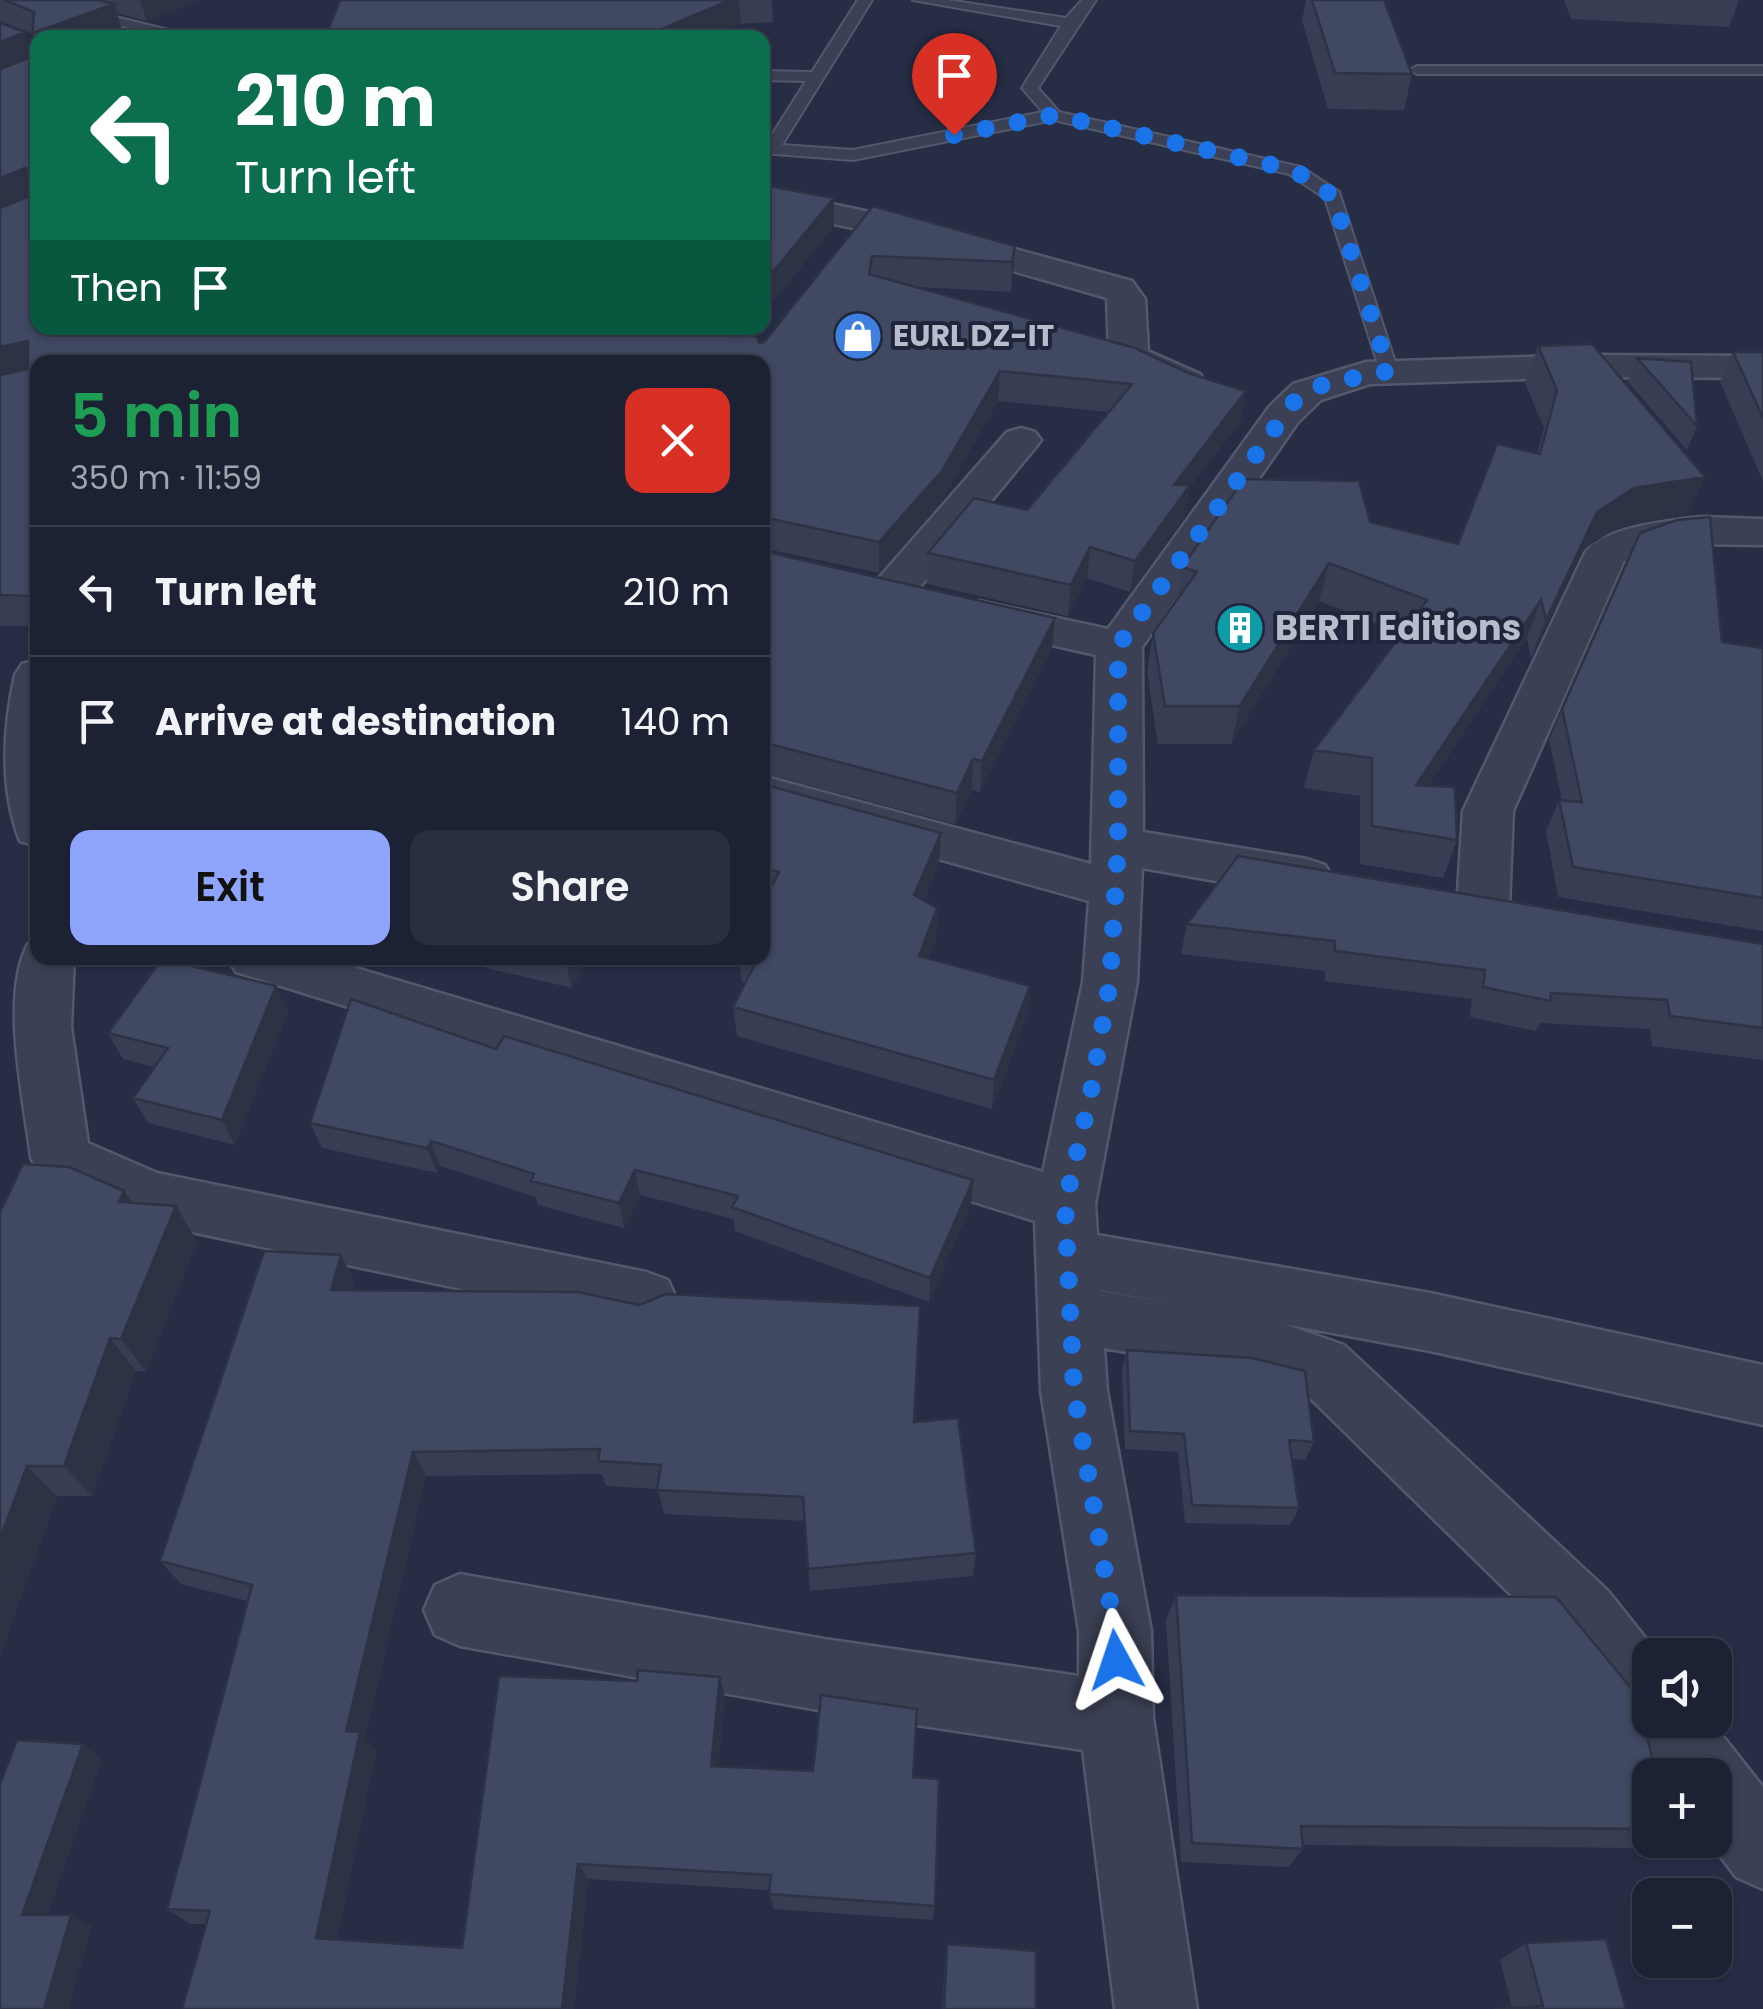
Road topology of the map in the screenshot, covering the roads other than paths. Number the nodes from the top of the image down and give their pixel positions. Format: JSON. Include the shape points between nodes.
{"nodes":[{"id":1,"x":79,"y":0,"type":"edge"},
{"id":2,"x":865,"y":0,"type":"edge"},
{"id":3,"x":920,"y":0,"type":"edge"},
{"id":4,"x":1089,"y":0,"type":"edge"},
{"id":5,"x":1070,"y":23,"type":"junction"},
{"id":6,"x":159,"y":30,"type":"edge"},
{"id":7,"x":1418,"y":70,"type":"dead end"},
{"id":8,"x":1763,"y":70,"type":"edge"},
{"id":9,"x":770,"y":75,"type":"edge"},
{"id":10,"x":816,"y":77,"type":"junction"},
{"id":11,"x":1054,"y":115,"type":"junction"},
{"id":12,"x":770,"y":138,"type":"edge"},
{"id":13,"x":770,"y":146,"type":"edge"},
{"id":14,"x":770,"y":200,"type":"edge"},
{"id":15,"x":866,"y":216,"type":"junction"},
{"id":16,"x":843,"y":246,"type":"edge"},
{"id":17,"x":1590,"y":366,"type":"junction"},
{"id":18,"x":1763,"y":367,"type":"edge"},
{"id":19,"x":1389,"y":371,"type":"junction"},
{"id":20,"x":1253,"y":404,"type":"junction"},
{"id":21,"x":1627,"y":410,"type":"edge"},
{"id":22,"x":1021,"y":440,"type":"dead end"},
{"id":23,"x":1729,"y":519,"type":"edge"},
{"id":24,"x":1763,"y":570,"type":"edge"},
{"id":25,"x":1118,"y":646,"type":"junction"},
{"id":26,"x":30,"y":715,"type":"edge"},
{"id":27,"x":30,"y":786,"type":"edge"},
{"id":28,"x":770,"y":795,"type":"edge"},
{"id":29,"x":1116,"y":867,"type":"junction"},
{"id":30,"x":1348,"y":884,"type":"edge"},
{"id":31,"x":1483,"y":907,"type":"edge"},
{"id":32,"x":47,"y":965,"type":"edge"},
{"id":33,"x":274,"y":965,"type":"edge"},
{"id":34,"x":1068,"y":1258,"type":"junction"},
{"id":35,"x":646,"y":1300,"type":"edge"},
{"id":36,"x":1763,"y":1395,"type":"edge"},
{"id":37,"x":460,"y":1610,"type":"dead end"},
{"id":38,"x":1632,"y":1680,"type":"edge"},
{"id":39,"x":1116,"y":1718,"type":"junction"},
{"id":40,"x":1677,"y":1738,"type":"edge"},
{"id":41,"x":1693,"y":1758,"type":"edge"},
{"id":42,"x":1732,"y":1809,"type":"edge"},
{"id":43,"x":1763,"y":1850,"type":"edge"},
{"id":44,"x":1156,"y":2009,"type":"edge"}],
"edges":[{"from":1,"to":6,"type":"lane","via":[[75,11]]},
{"from":2,"to":10,"type":"lane"},
{"from":3,"to":5,"type":"lane"},
{"from":4,"to":5,"type":"lane"},
{"from":5,"to":11,"type":"lane","via":[[1030,88]]},
{"from":7,"to":8,"type":"lane"},
{"from":9,"to":10,"type":"lane"},
{"from":10,"to":12,"type":"lane"},
{"from":11,"to":13,"type":"lane","via":[[852,155]]},
{"from":11,"to":19,"type":"lane","via":[[1294,170],[1333,196]]},
{"from":14,"to":15,"type":"street"},
{"from":15,"to":16,"type":"street"},
{"from":15,"to":20,"type":"street","via":[[1034,265],[1076,285],[1119,289],[1127,299],[1128,356]]},
{"from":17,"to":18,"type":"street"},
{"from":17,"to":19,"type":"street"},
{"from":17,"to":21,"type":"street"},
{"from":19,"to":20,"type":"street"},
{"from":20,"to":25,"type":"street"},
{"from":22,"to":25,"type":"street","via":[[903,598]]},
{"from":23,"to":24,"type":"street"},
{"from":23,"to":31,"type":"street","via":[[1644,536],[1606,553],[1488,811]]},
{"from":25,"to":29,"type":"street"},
{"from":26,"to":27,"type":"street","via":[[23,750]]},
{"from":28,"to":29,"type":"street"},
{"from":29,"to":30,"type":"street"},
{"from":29,"to":34,"type":"street","via":[[1110,982]]},
{"from":32,"to":35,"type":"street","via":[[44,1027],[61,1158],[149,1197]]},
{"from":33,"to":34,"type":"street"},
{"from":34,"to":36,"type":"street","via":[[1430,1322]]},
{"from":34,"to":38,"type":"street","via":[[1321,1366],[1582,1616]]},
{"from":34,"to":39,"type":"street","via":[[1074,1391],[1115,1631]]},
{"from":37,"to":39,"type":"street","via":[[824,1675]]},
{"from":39,"to":44,"type":"street"},
{"from":40,"to":41,"type":"street"},
{"from":42,"to":43,"type":"street"}]}
